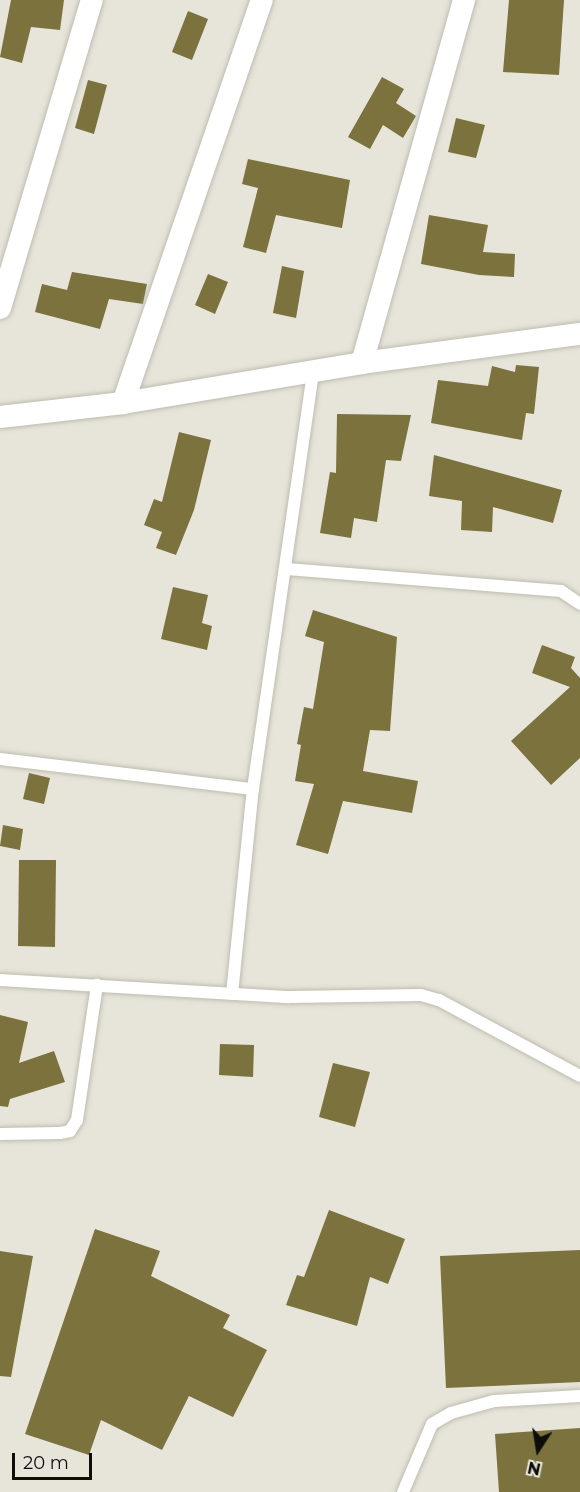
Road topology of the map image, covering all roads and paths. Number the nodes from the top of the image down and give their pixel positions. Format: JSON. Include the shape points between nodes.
{"nodes":[{"id":1,"x":92,"y":0,"type":"edge"},
{"id":2,"x":262,"y":0,"type":"edge"},
{"id":3,"x":464,"y":0,"type":"edge"},
{"id":4,"x":0,"y":308,"type":"edge"},
{"id":5,"x":580,"y":334,"type":"edge"},
{"id":6,"x":362,"y":363,"type":"junction"},
{"id":7,"x":313,"y":371,"type":"junction"},
{"id":8,"x":123,"y":403,"type":"junction"},
{"id":9,"x":0,"y":417,"type":"edge"},
{"id":10,"x":287,"y":569,"type":"junction"},
{"id":11,"x":580,"y":604,"type":"edge"},
{"id":12,"x":0,"y":759,"type":"edge"},
{"id":13,"x":253,"y":789,"type":"junction"},
{"id":14,"x":0,"y":980,"type":"edge"},
{"id":15,"x":96,"y":984,"type":"junction"},
{"id":16,"x":232,"y":994,"type":"junction"},
{"id":17,"x":580,"y":1076,"type":"edge"},
{"id":18,"x":0,"y":1134,"type":"edge"},
{"id":19,"x":580,"y":1396,"type":"edge"},
{"id":20,"x":403,"y":1492,"type":"edge"}],
"edges":[{"from":1,"to":4,"type":"street"},
{"from":2,"to":8,"type":"street"},
{"from":3,"to":6,"type":"street"},
{"from":5,"to":6,"type":"street"},
{"from":6,"to":7,"type":"street"},
{"from":7,"to":8,"type":"street"},
{"from":7,"to":10,"type":"lane"},
{"from":8,"to":9,"type":"street"},
{"from":10,"to":11,"type":"lane","via":[[561,591]]},
{"from":10,"to":13,"type":"lane"},
{"from":12,"to":13,"type":"lane"},
{"from":13,"to":16,"type":"lane"},
{"from":14,"to":15,"type":"lane"},
{"from":15,"to":16,"type":"lane"},
{"from":15,"to":18,"type":"lane","via":[[77,1120],[70,1131]]},
{"from":16,"to":17,"type":"lane","via":[[421,995],[439,1000]]},
{"from":19,"to":20,"type":"lane","via":[[494,1401],[451,1413],[432,1424]]}]}
